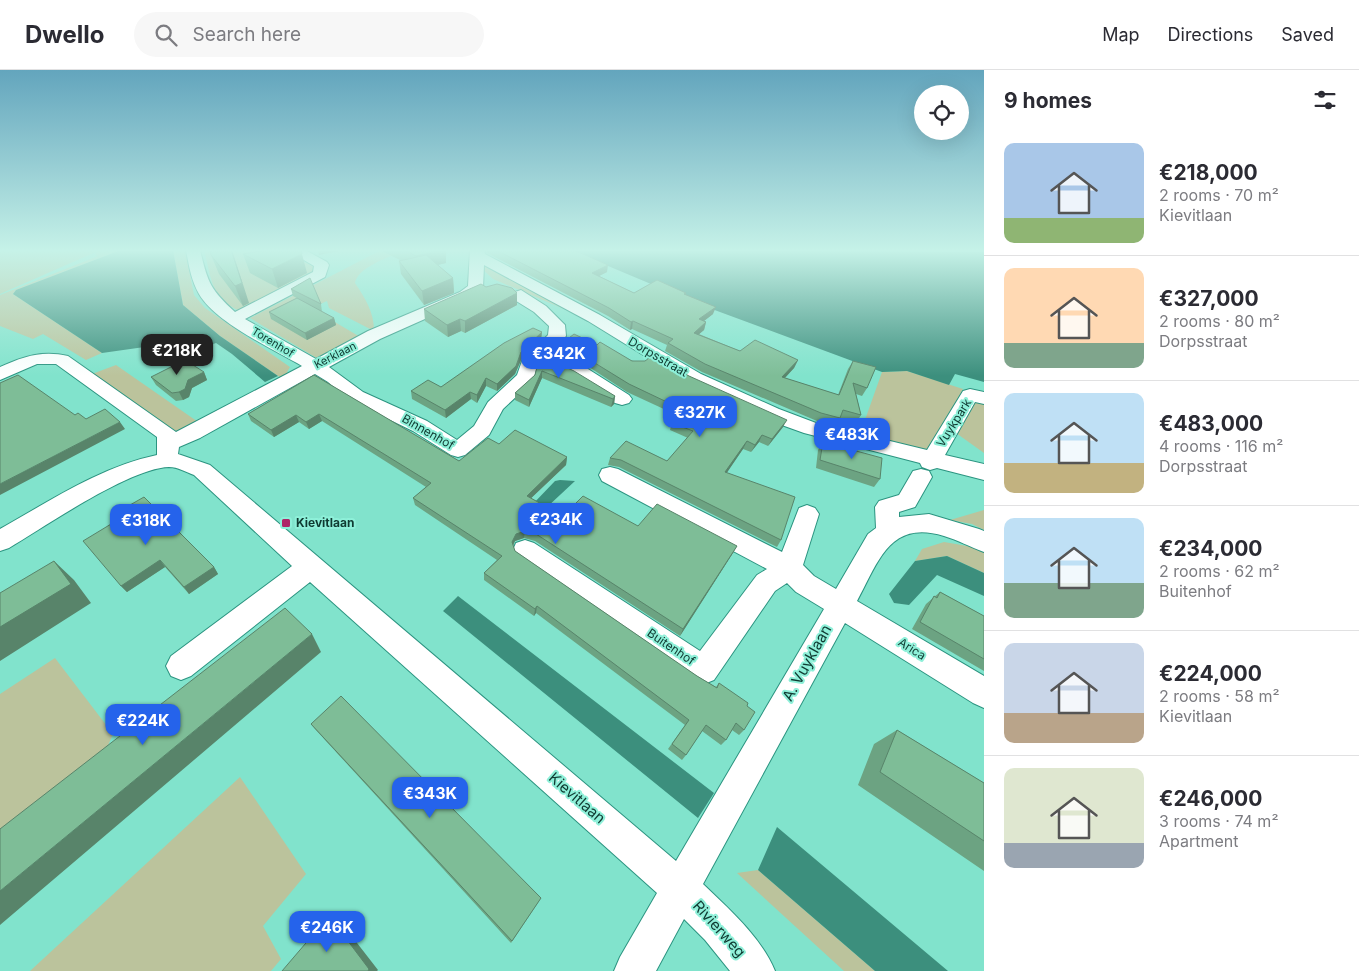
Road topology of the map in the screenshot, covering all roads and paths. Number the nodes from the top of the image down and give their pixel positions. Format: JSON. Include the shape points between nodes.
{"nodes":[{"id":1,"x":206,"y":292,"type":"edge"},
{"id":2,"x":284,"y":292,"type":"edge"},
{"id":3,"x":490,"y":292,"type":"edge"},
{"id":4,"x":501,"y":292,"type":"edge"},
{"id":5,"x":501,"y":292,"type":"edge"},
{"id":6,"x":548,"y":292,"type":"edge"},
{"id":7,"x":233,"y":318,"type":"junction"},
{"id":8,"x":618,"y":334,"type":"junction"},
{"id":9,"x":541,"y":354,"type":"junction"},
{"id":10,"x":312,"y":366,"type":"junction"},
{"id":11,"x":0,"y":374,"type":"edge"},
{"id":12,"x":984,"y":398,"type":"edge"},
{"id":13,"x":622,"y":399,"type":"dead end"},
{"id":14,"x":168,"y":451,"type":"junction"},
{"id":15,"x":928,"y":466,"type":"junction"},
{"id":16,"x":984,"y":472,"type":"edge"},
{"id":17,"x":610,"y":475,"type":"dead end"},
{"id":18,"x":807,"y":514,"type":"dead end"},
{"id":19,"x":888,"y":530,"type":"junction"},
{"id":20,"x":0,"y":541,"type":"edge"},
{"id":21,"x":984,"y":542,"type":"edge"},
{"id":22,"x":525,"y":550,"type":"dead end"},
{"id":23,"x":310,"y":567,"type":"junction"},
{"id":24,"x":789,"y":568,"type":"junction"},
{"id":25,"x":840,"y":604,"type":"junction"},
{"id":26,"x":181,"y":666,"type":"dead end"},
{"id":27,"x":984,"y":693,"type":"edge"},
{"id":28,"x":681,"y":888,"type":"junction"},
{"id":29,"x":634,"y":971,"type":"edge"},
{"id":30,"x":755,"y":971,"type":"edge"}],
"edges":[{"from":1,"to":7,"type":"street","name":"Torenhof"},
{"from":2,"to":7,"type":"street","name":"Torenhof"},
{"from":3,"to":10,"type":"street","name":"Kerklaan","via":[[466,295]]},
{"from":4,"to":8,"type":"street","name":"Dorpsstraat"},
{"from":5,"to":9,"type":"street","name":"Binnenhof","via":[[540,309],[557,325],[557,336]]},
{"from":6,"to":8,"type":"street","name":"Dorpsstraat"},
{"from":7,"to":10,"type":"street","name":"Torenhof"},
{"from":8,"to":15,"type":"street","name":"Dorpsstraat","via":[[694,378],[772,414]]},
{"from":9,"to":10,"type":"street","name":"Binnenhof","via":[[528,365],[526,377],[495,406],[482,430],[458,450],[420,426],[356,396],[335,378]]},
{"from":9,"to":13,"type":"street","via":[[581,373]]},
{"from":10,"to":14,"type":"street","name":"Kerklaan"},
{"from":11,"to":14,"type":"street","via":[[30,361],[53,357],[167,434]]},
{"from":12,"to":15,"type":"street","name":"Vuykpark","via":[[970,395]]},
{"from":14,"to":20,"type":"street","name":"Kerklaan"},
{"from":14,"to":23,"type":"street","name":"Kievitlaan","via":[[202,470]]},
{"from":15,"to":16,"type":"street","name":"Dorpsstraat"},
{"from":15,"to":19,"type":"street","name":"Vuykpark","via":[[907,501],[887,507]]},
{"from":17,"to":24,"type":"street"},
{"from":18,"to":24,"type":"street"},
{"from":19,"to":21,"type":"street","via":[[907,522],[935,523]]},
{"from":19,"to":25,"type":"street","name":"A. Vuyklaan","via":[[864,560]]},
{"from":22,"to":24,"type":"street","name":"Buitenhof","via":[[704,670],[766,583]]},
{"from":23,"to":26,"type":"street"},
{"from":23,"to":28,"type":"street","name":"Kievitlaan"},
{"from":24,"to":25,"type":"street","via":[[805,584]]},
{"from":25,"to":27,"type":"street","name":"Arica"},
{"from":25,"to":28,"type":"street","name":"A. Vuyklaan"},
{"from":28,"to":29,"type":"street"},
{"from":28,"to":30,"type":"street","name":"Rivierweg","via":[[719,926]]}]}
